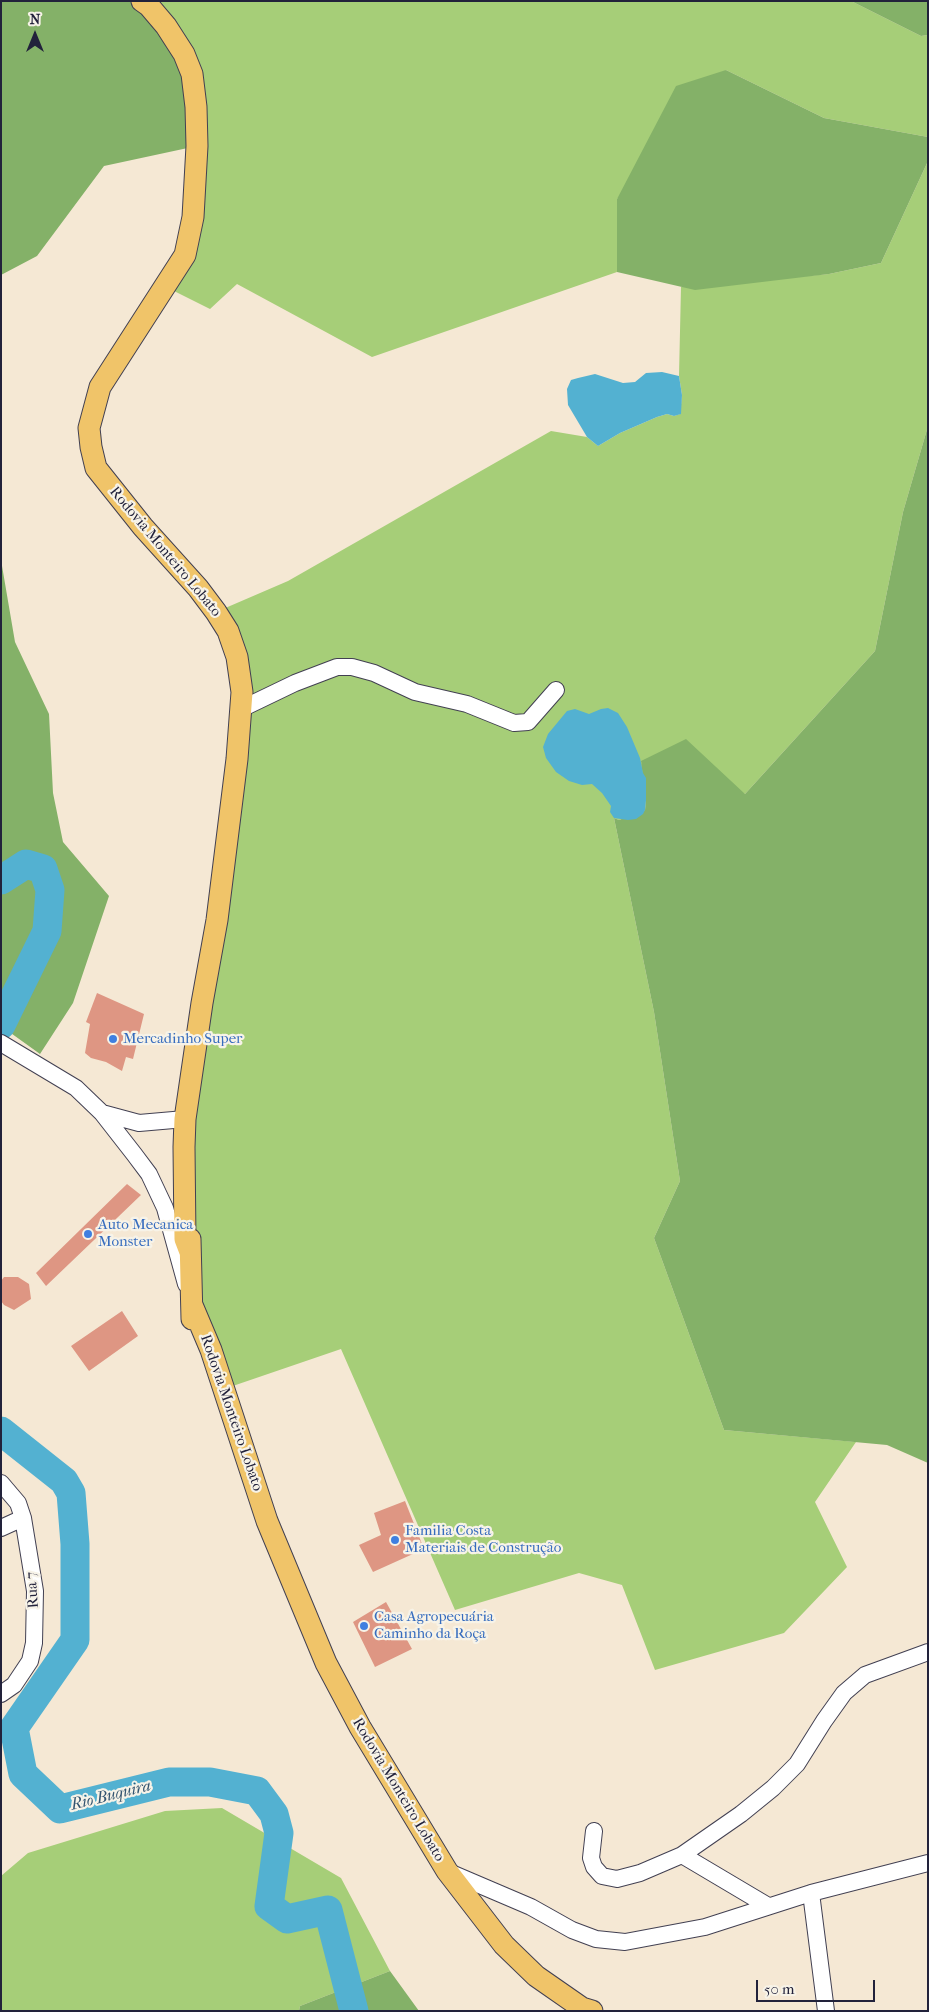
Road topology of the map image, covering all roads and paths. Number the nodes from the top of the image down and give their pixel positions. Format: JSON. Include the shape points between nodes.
{"nodes":[{"id":1,"x":142,"y":1,"type":"edge"},
{"id":2,"x":556,"y":690,"type":"dead end"},
{"id":3,"x":241,"y":710,"type":"junction"},
{"id":4,"x":1,"y":1044,"type":"edge"},
{"id":5,"x":102,"y":1113,"type":"junction"},
{"id":6,"x":186,"y":1119,"type":"junction"},
{"id":7,"x":192,"y":1305,"type":"junction"},
{"id":8,"x":1,"y":1483,"type":"edge"},
{"id":9,"x":23,"y":1518,"type":"junction"},
{"id":10,"x":1,"y":1528,"type":"edge"},
{"id":11,"x":928,"y":1652,"type":"edge"},
{"id":12,"x":1,"y":1694,"type":"edge"},
{"id":13,"x":594,"y":1831,"type":"dead end"},
{"id":14,"x":682,"y":1855,"type":"junction"},
{"id":15,"x":928,"y":1863,"type":"edge"},
{"id":16,"x":447,"y":1871,"type":"junction"},
{"id":17,"x":811,"y":1893,"type":"junction"},
{"id":18,"x":768,"y":1906,"type":"junction"},
{"id":19,"x":592,"y":2011,"type":"edge"},
{"id":20,"x":826,"y":2011,"type":"edge"}],
"edges":[{"from":1,"to":3,"type":"main road","name":"Rodovia Monteiro Lobato","via":[[166,26],[192,74],[197,136],[193,217],[186,255],[100,387],[89,428],[91,447],[96,468],[198,588],[228,631],[237,656]]},
{"from":2,"to":3,"type":"street","via":[[528,722],[514,723],[467,704],[416,692],[374,673],[352,666],[337,666]]},
{"from":3,"to":6,"type":"main road","name":"Rodovia Monteiro Lobato","via":[[217,920]]},
{"from":4,"to":5,"type":"street","via":[[76,1088]]},
{"from":5,"to":6,"type":"street","via":[[139,1123]]},
{"from":5,"to":7,"type":"street","via":[[149,1174],[165,1208]]},
{"from":6,"to":7,"type":"main road","name":"Rodovia Monteiro Lobato","via":[[186,1239],[190,1252]]},
{"from":7,"to":16,"type":"main road","name":"Rodovia Monteiro Lobato","via":[[211,1350],[267,1521],[326,1663],[360,1727]]},
{"from":8,"to":9,"type":"street","name":"Rua 7","via":[[18,1504]]},
{"from":9,"to":10,"type":"street"},
{"from":9,"to":12,"type":"street","name":"Rua 7","via":[[35,1591],[34,1643],[30,1661],[14,1685]]},
{"from":11,"to":14,"type":"street","via":[[865,1675],[844,1693],[797,1764],[773,1788]]},
{"from":13,"to":14,"type":"street","via":[[591,1858],[602,1876],[617,1879],[640,1873]]},
{"from":14,"to":18,"type":"street"},
{"from":15,"to":17,"type":"street"},
{"from":16,"to":18,"type":"street","via":[[596,1939],[625,1942],[706,1927]]},
{"from":16,"to":19,"type":"main road","name":"Rodovia Monteiro Lobato","via":[[510,1952],[536,1976],[582,2008]]},
{"from":17,"to":18,"type":"street"},
{"from":17,"to":20,"type":"street"}]}
